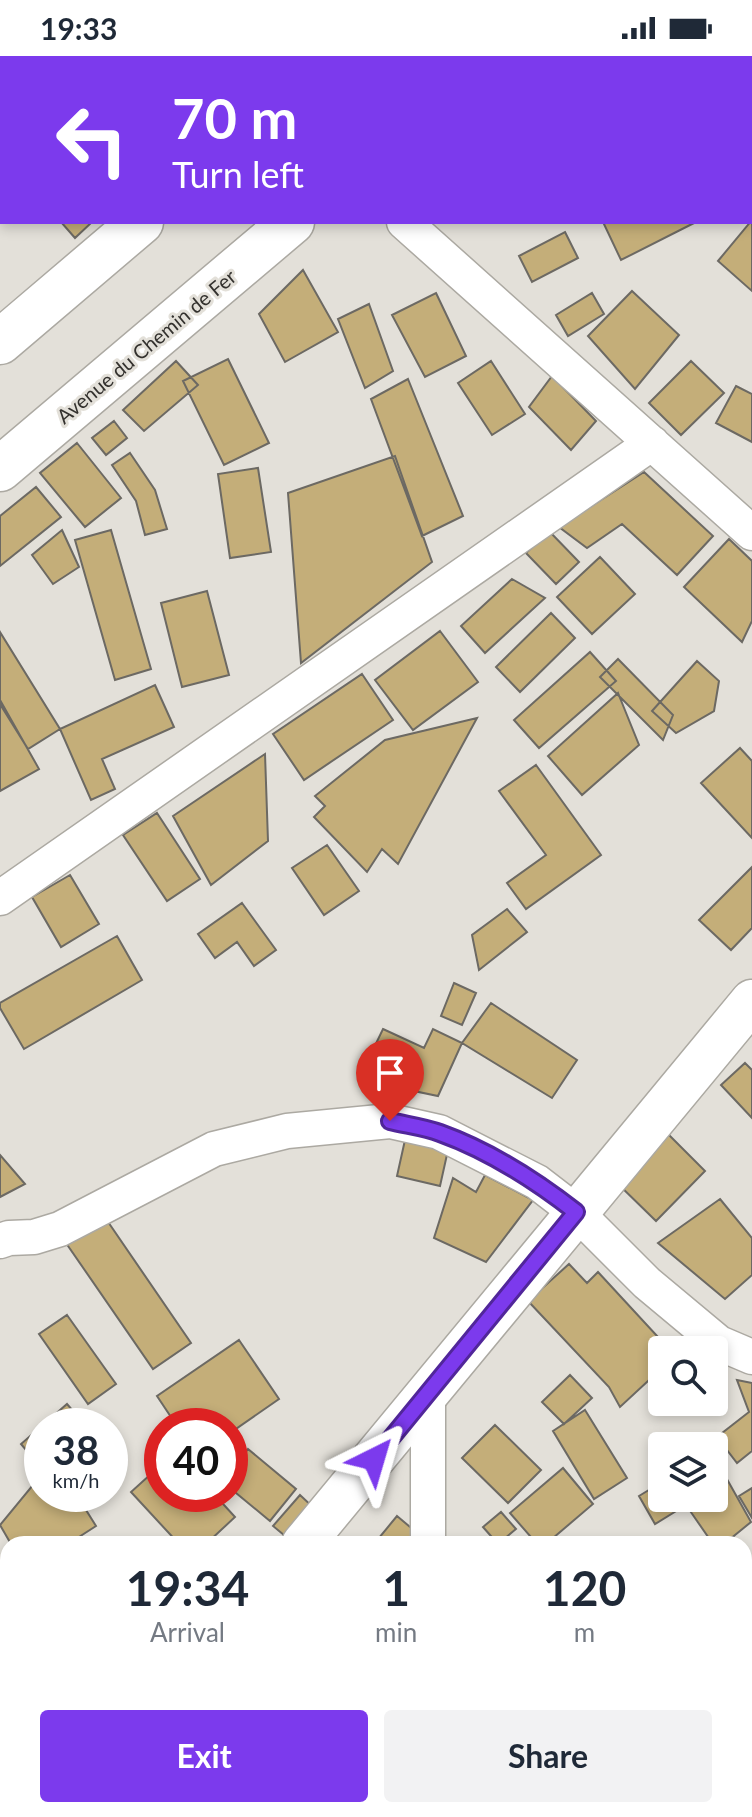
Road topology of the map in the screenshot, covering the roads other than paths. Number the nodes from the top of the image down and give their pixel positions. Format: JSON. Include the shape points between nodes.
{"nodes":[{"id":1,"x":139,"y":224,"type":"edge"},
{"id":2,"x":290,"y":224,"type":"edge"},
{"id":3,"x":406,"y":224,"type":"edge"},
{"id":4,"x":0,"y":342,"type":"edge"},
{"id":5,"x":652,"y":443,"type":"junction"},
{"id":6,"x":0,"y":469,"type":"edge"},
{"id":7,"x":752,"y":533,"type":"edge"},
{"id":8,"x":0,"y":898,"type":"edge"},
{"id":9,"x":752,"y":1001,"type":"edge"},
{"id":10,"x":576,"y":1212,"type":"junction"},
{"id":11,"x":0,"y":1241,"type":"edge"},
{"id":12,"x":752,"y":1357,"type":"edge"},
{"id":13,"x":428,"y":1394,"type":"junction"},
{"id":14,"x":310,"y":1536,"type":"edge"},
{"id":15,"x":428,"y":1536,"type":"edge"}],
"edges":[{"from":1,"to":4,"type":"main road"},
{"from":2,"to":6,"type":"main road","name":"Avenue du Chemin de Fer"},
{"from":3,"to":5,"type":"street"},
{"from":5,"to":7,"type":"street"},
{"from":5,"to":8,"type":"street"},
{"from":9,"to":10,"type":"street"},
{"from":10,"to":11,"type":"street","via":[[537,1182],[439,1132],[390,1121],[348,1123],[214,1149],[60,1229]]},
{"from":10,"to":12,"type":"street","via":[[647,1283],[719,1343]]},
{"from":10,"to":13,"type":"street"},
{"from":13,"to":14,"type":"street"},
{"from":13,"to":15,"type":"street"}]}
